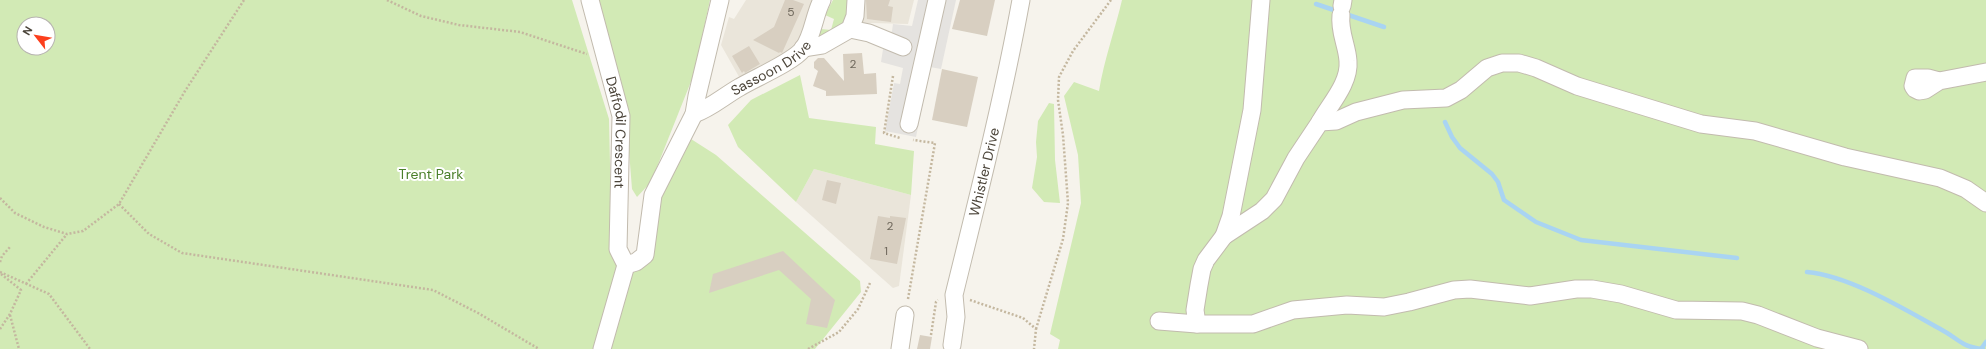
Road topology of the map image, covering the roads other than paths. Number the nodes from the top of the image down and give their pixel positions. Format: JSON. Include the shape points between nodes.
{"nodes":[{"id":1,"x":590,"y":0,"type":"edge"},
{"id":2,"x":720,"y":0,"type":"edge"},
{"id":3,"x":822,"y":0,"type":"edge"},
{"id":4,"x":856,"y":0,"type":"edge"},
{"id":5,"x":937,"y":0,"type":"edge"},
{"id":6,"x":1021,"y":0,"type":"edge"},
{"id":7,"x":1261,"y":0,"type":"edge"},
{"id":8,"x":1342,"y":7,"type":"edge"},
{"id":9,"x":850,"y":28,"type":"junction"},
{"id":10,"x":903,"y":47,"type":"dead end"},
{"id":11,"x":803,"y":48,"type":"junction"},
{"id":12,"x":1986,"y":72,"type":"edge"},
{"id":13,"x":1939,"y":81,"type":"dead end"},
{"id":14,"x":693,"y":118,"type":"junction"},
{"id":15,"x":1320,"y":122,"type":"junction"},
{"id":16,"x":907,"y":134,"type":"road end"},
{"id":17,"x":1986,"y":203,"type":"edge"},
{"id":18,"x":1224,"y":236,"type":"junction"},
{"id":19,"x":626,"y":265,"type":"junction"},
{"id":20,"x":905,"y":315,"type":"road end"},
{"id":21,"x":1159,"y":321,"type":"dead end"},
{"id":22,"x":1197,"y":324,"type":"junction"},
{"id":23,"x":952,"y":345,"type":"dead end"},
{"id":24,"x":602,"y":349,"type":"edge"},
{"id":25,"x":900,"y":349,"type":"edge"},
{"id":26,"x":1859,"y":349,"type":"edge"}],
"edges":[{"from":1,"to":19,"type":"street","name":"Daffodil Crescent","via":[[621,116],[618,249]]},
{"from":2,"to":14,"type":"street"},
{"from":3,"to":11,"type":"street","name":"Sassoon Drive"},
{"from":4,"to":9,"type":"street"},
{"from":5,"to":16,"type":"street"},
{"from":6,"to":23,"type":"street","name":"Whistler Drive","via":[[954,295],[956,318]]},
{"from":7,"to":18,"type":"street","via":[[1252,110],[1231,216]]},
{"from":8,"to":15,"type":"street","via":[[1342,35],[1348,60],[1347,73]]},
{"from":9,"to":10,"type":"street"},
{"from":9,"to":11,"type":"street","via":[[822,45]]},
{"from":11,"to":14,"type":"street","name":"Sassoon Drive","via":[[798,54],[738,88]]},
{"from":12,"to":13,"type":"street"},
{"from":14,"to":19,"type":"street","via":[[652,195],[645,255],[636,262]]},
{"from":15,"to":17,"type":"street","via":[[1336,121],[1356,112],[1403,100],[1446,98],[1461,90],[1487,68],[1502,63],[1514,63],[1536,68],[1590,91],[1701,124],[1755,131],[1845,157],[1940,178],[1966,189]]},
{"from":15,"to":18,"type":"street","via":[[1296,158],[1274,199],[1262,211]]},
{"from":18,"to":22,"type":"street","via":[[1202,269],[1195,310]]},
{"from":19,"to":24,"type":"street"},
{"from":20,"to":25,"type":"street"},
{"from":21,"to":22,"type":"street"},
{"from":22,"to":26,"type":"street","via":[[1253,324],[1293,310],[1348,305],[1384,307],[1454,290],[1470,289],[1530,296],[1592,289],[1621,294],[1676,310],[1742,311],[1817,338]]}]}
